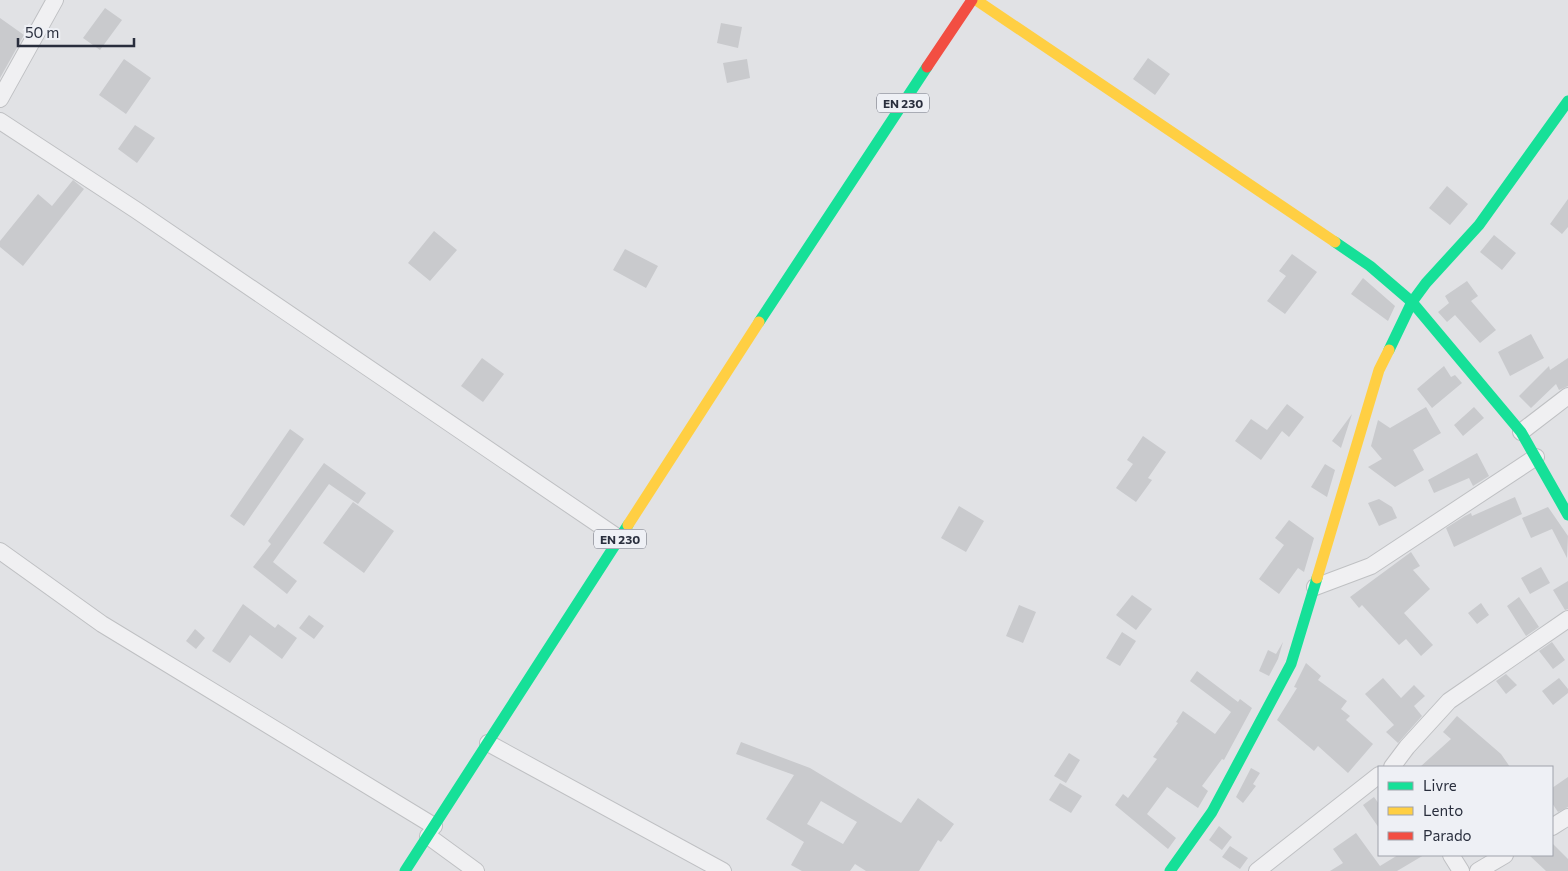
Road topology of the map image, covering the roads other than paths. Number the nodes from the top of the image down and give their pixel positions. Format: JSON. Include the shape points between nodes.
{"nodes":[{"id":1,"x":56,"y":0,"type":"edge"},
{"id":2,"x":972,"y":0,"type":"edge"},
{"id":3,"x":976,"y":0,"type":"edge"},
{"id":4,"x":0,"y":99,"type":"edge"},
{"id":5,"x":1568,"y":101,"type":"edge"},
{"id":6,"x":0,"y":120,"type":"edge"},
{"id":7,"x":1412,"y":302,"type":"junction"},
{"id":8,"x":1568,"y":396,"type":"edge"},
{"id":9,"x":1522,"y":432,"type":"junction"},
{"id":10,"x":1536,"y":457,"type":"junction"},
{"id":11,"x":1568,"y":515,"type":"edge"},
{"id":12,"x":620,"y":539,"type":"junction"},
{"id":13,"x":0,"y":551,"type":"edge"},
{"id":14,"x":1315,"y":587,"type":"junction"},
{"id":15,"x":1568,"y":619,"type":"edge"},
{"id":16,"x":488,"y":743,"type":"junction"},
{"id":17,"x":1393,"y":766,"type":"edge"},
{"id":18,"x":1378,"y":776,"type":"edge"},
{"id":19,"x":1568,"y":817,"type":"edge"},
{"id":20,"x":1553,"y":826,"type":"edge"},
{"id":21,"x":431,"y":831,"type":"junction"},
{"id":22,"x":1452,"y":856,"type":"edge"},
{"id":23,"x":1503,"y":856,"type":"edge"},
{"id":24,"x":405,"y":871,"type":"edge"},
{"id":25,"x":476,"y":871,"type":"edge"},
{"id":26,"x":723,"y":871,"type":"edge"},
{"id":27,"x":1170,"y":871,"type":"edge"},
{"id":28,"x":1257,"y":871,"type":"edge"},
{"id":29,"x":1461,"y":871,"type":"edge"},
{"id":30,"x":1478,"y":871,"type":"edge"}],
"edges":[{"from":1,"to":4,"type":"street"},
{"from":2,"to":12,"type":"street","number":"EN 230","via":[[834,206]]},
{"from":3,"to":7,"type":"street","via":[[1291,211],[1370,266]]},
{"from":5,"to":7,"type":"street","via":[[1479,225]]},
{"from":6,"to":12,"type":"street"},
{"from":7,"to":9,"type":"street"},
{"from":7,"to":14,"type":"street","via":[[1380,370]]},
{"from":8,"to":9,"type":"street"},
{"from":9,"to":10,"type":"street"},
{"from":10,"to":11,"type":"street"},
{"from":10,"to":14,"type":"street","via":[[1371,566]]},
{"from":12,"to":16,"type":"street","number":"EN 230"},
{"from":13,"to":21,"type":"street","via":[[102,624]]},
{"from":14,"to":27,"type":"street","via":[[1291,664],[1212,812]]},
{"from":15,"to":17,"type":"street","via":[[1449,702]]},
{"from":16,"to":21,"type":"street","number":"EN 230"},
{"from":16,"to":26,"type":"street"},
{"from":18,"to":28,"type":"street"},
{"from":19,"to":20,"type":"street"},
{"from":21,"to":24,"type":"street","number":"EN 230"},
{"from":21,"to":25,"type":"street"},
{"from":22,"to":29,"type":"street"},
{"from":23,"to":30,"type":"street"}]}
